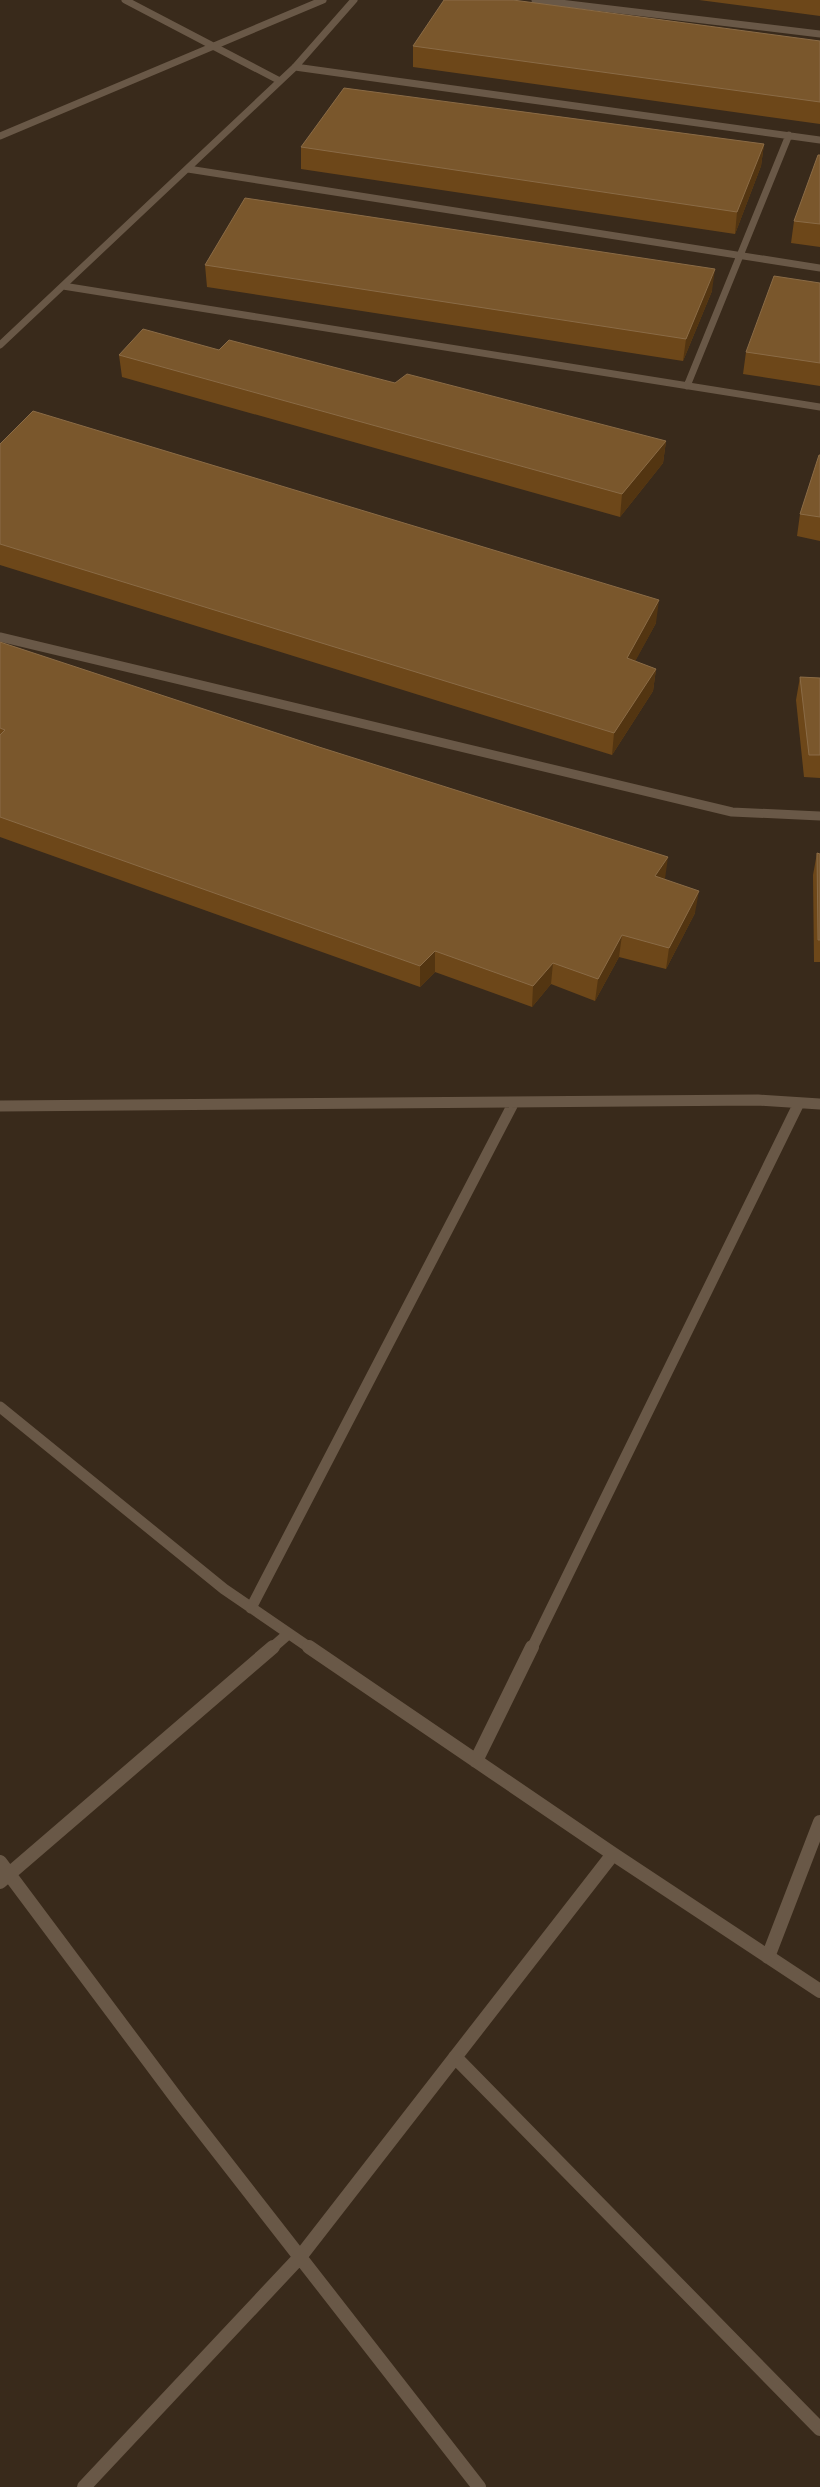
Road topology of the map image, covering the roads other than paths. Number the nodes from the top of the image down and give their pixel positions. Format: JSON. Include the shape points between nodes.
{"nodes":[{"id":1,"x":125,"y":0,"type":"edge"},
{"id":2,"x":323,"y":0,"type":"edge"},
{"id":3,"x":354,"y":0,"type":"edge"},
{"id":4,"x":535,"y":0,"type":"edge"},
{"id":5,"x":820,"y":34,"type":"edge"},
{"id":6,"x":212,"y":46,"type":"junction"},
{"id":7,"x":295,"y":67,"type":"junction"},
{"id":8,"x":280,"y":81,"type":"junction"},
{"id":9,"x":789,"y":135,"type":"junction"},
{"id":10,"x":0,"y":136,"type":"edge"},
{"id":11,"x":820,"y":140,"type":"edge"},
{"id":12,"x":188,"y":169,"type":"junction"},
{"id":13,"x":739,"y":255,"type":"junction"},
{"id":14,"x":820,"y":268,"type":"edge"},
{"id":15,"x":63,"y":286,"type":"junction"},
{"id":16,"x":0,"y":345,"type":"edge"},
{"id":17,"x":687,"y":386,"type":"junction"},
{"id":18,"x":820,"y":407,"type":"edge"},
{"id":19,"x":0,"y":637,"type":"edge"},
{"id":20,"x":820,"y":816,"type":"edge"},
{"id":21,"x":514,"y":1102,"type":"junction"},
{"id":22,"x":799,"y":1103,"type":"junction"},
{"id":23,"x":820,"y":1104,"type":"edge"},
{"id":24,"x":0,"y":1106,"type":"edge"},
{"id":25,"x":0,"y":1407,"type":"edge"},
{"id":26,"x":251,"y":1608,"type":"junction"},
{"id":27,"x":288,"y":1634,"type":"junction"},
{"id":28,"x":476,"y":1761,"type":"junction"},
{"id":29,"x":820,"y":1822,"type":"edge"},
{"id":30,"x":613,"y":1854,"type":"junction"},
{"id":31,"x":0,"y":1862,"type":"edge"},
{"id":32,"x":5,"y":1878,"type":"edge"},
{"id":33,"x":768,"y":1957,"type":"junction"},
{"id":34,"x":820,"y":1991,"type":"edge"},
{"id":35,"x":455,"y":2057,"type":"junction"},
{"id":36,"x":300,"y":2257,"type":"junction"},
{"id":37,"x":820,"y":2430,"type":"edge"},
{"id":38,"x":84,"y":2487,"type":"edge"},
{"id":39,"x":479,"y":2487,"type":"edge"}],
"edges":[{"from":1,"to":6,"type":"street"},
{"from":2,"to":6,"type":"street"},
{"from":3,"to":7,"type":"street"},
{"from":4,"to":5,"type":"street"},
{"from":6,"to":8,"type":"street"},
{"from":6,"to":10,"type":"street"},
{"from":7,"to":8,"type":"street"},
{"from":7,"to":9,"type":"street"},
{"from":8,"to":12,"type":"street"},
{"from":9,"to":11,"type":"street"},
{"from":9,"to":13,"type":"street"},
{"from":12,"to":13,"type":"street"},
{"from":12,"to":15,"type":"street"},
{"from":13,"to":14,"type":"street"},
{"from":13,"to":17,"type":"street"},
{"from":15,"to":16,"type":"street"},
{"from":15,"to":17,"type":"street"},
{"from":17,"to":18,"type":"street"},
{"from":19,"to":20,"type":"street","via":[[732,812]]},
{"from":21,"to":22,"type":"street","via":[[758,1100]]},
{"from":21,"to":24,"type":"street"},
{"from":21,"to":26,"type":"street"},
{"from":22,"to":23,"type":"street"},
{"from":22,"to":28,"type":"street"},
{"from":25,"to":26,"type":"street","via":[[224,1590]]},
{"from":26,"to":27,"type":"street"},
{"from":27,"to":28,"type":"street"},
{"from":27,"to":32,"type":"street"},
{"from":28,"to":30,"type":"street"},
{"from":29,"to":33,"type":"street"},
{"from":30,"to":33,"type":"street"},
{"from":30,"to":35,"type":"street"},
{"from":31,"to":32,"type":"street"},
{"from":32,"to":36,"type":"street"},
{"from":33,"to":34,"type":"street"},
{"from":35,"to":36,"type":"street"},
{"from":35,"to":37,"type":"street"},
{"from":36,"to":38,"type":"street"},
{"from":36,"to":39,"type":"street"}]}
